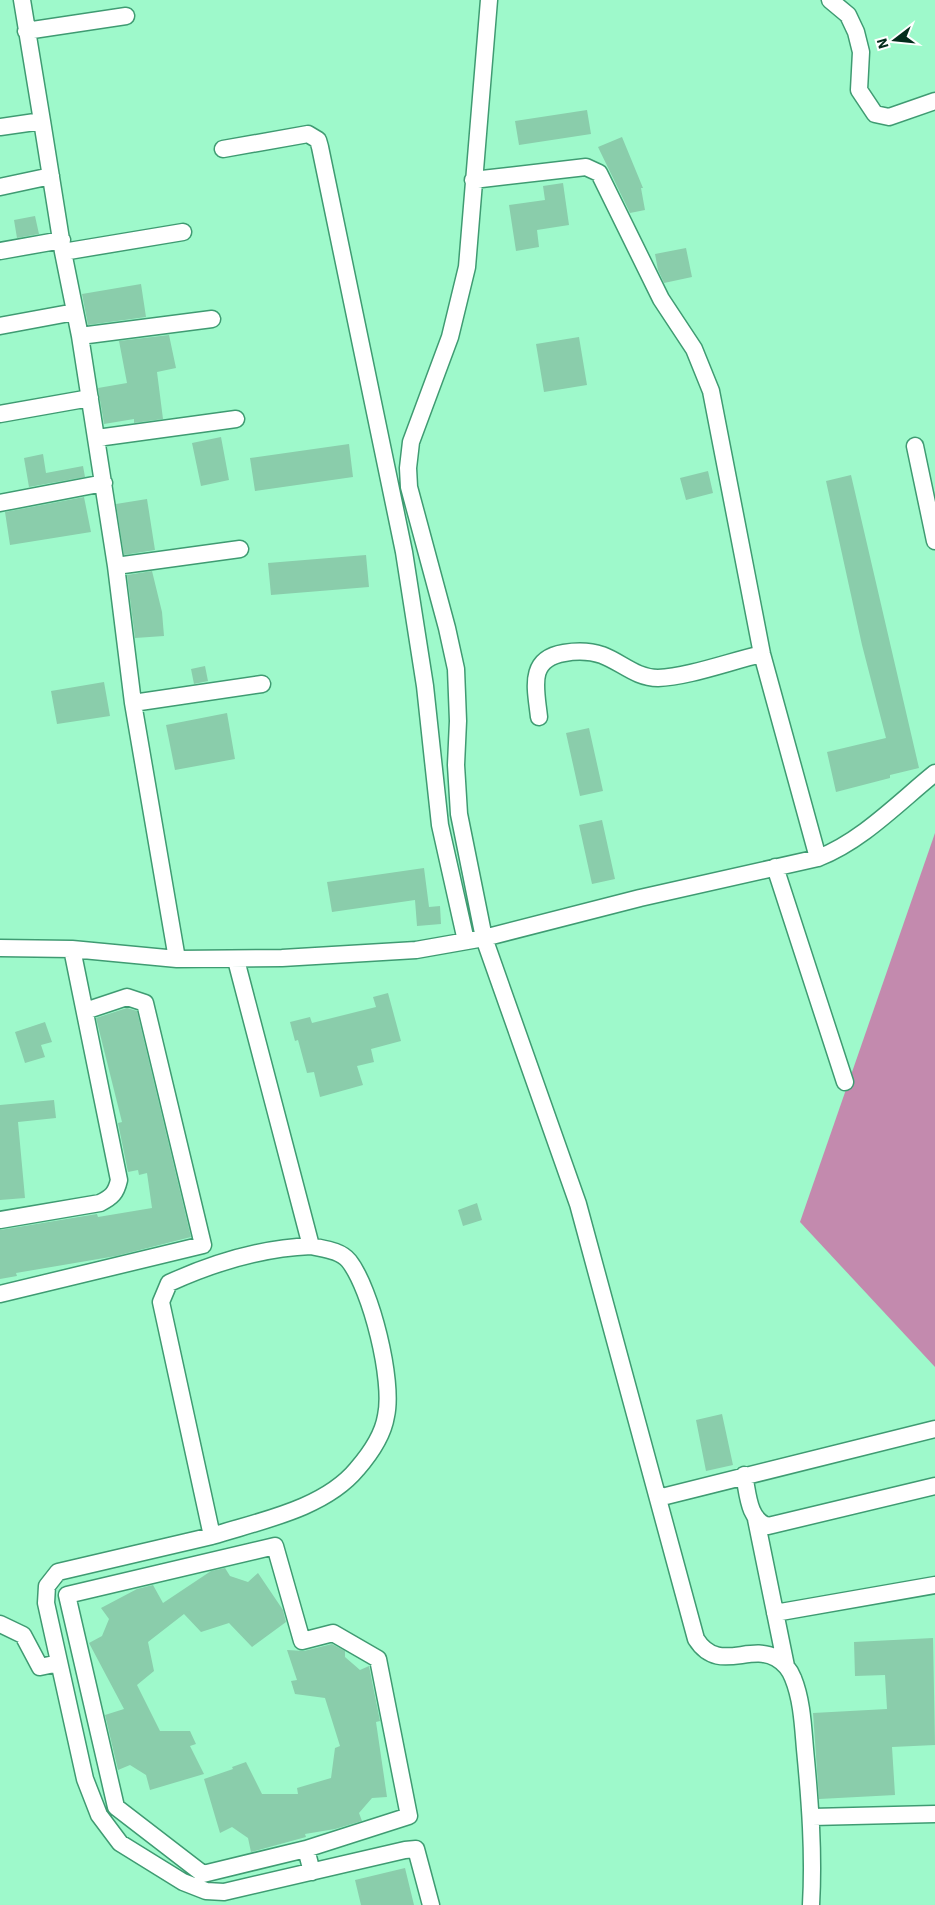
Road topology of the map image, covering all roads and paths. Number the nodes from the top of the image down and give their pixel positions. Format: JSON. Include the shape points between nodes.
{"nodes":[{"id":1,"x":22,"y":0,"type":"edge"},
{"id":2,"x":489,"y":0,"type":"edge"},
{"id":3,"x":830,"y":0,"type":"edge"},
{"id":4,"x":126,"y":16,"type":"dead end"},
{"id":5,"x":26,"y":31,"type":"junction"},
{"id":6,"x":935,"y":101,"type":"edge"},
{"id":7,"x":42,"y":121,"type":"junction"},
{"id":8,"x":0,"y":127,"type":"edge"},
{"id":9,"x":224,"y":149,"type":"dead end"},
{"id":10,"x":51,"y":176,"type":"junction"},
{"id":11,"x":473,"y":180,"type":"junction"},
{"id":12,"x":0,"y":187,"type":"edge"},
{"id":13,"x":183,"y":232,"type":"dead end"},
{"id":14,"x":62,"y":246,"type":"junction"},
{"id":15,"x":0,"y":251,"type":"edge"},
{"id":16,"x":75,"y":312,"type":"junction"},
{"id":17,"x":212,"y":319,"type":"dead end"},
{"id":18,"x":0,"y":326,"type":"edge"},
{"id":19,"x":80,"y":336,"type":"junction"},
{"id":20,"x":90,"y":398,"type":"junction"},
{"id":21,"x":0,"y":414,"type":"edge"},
{"id":22,"x":236,"y":420,"type":"dead end"},
{"id":23,"x":97,"y":438,"type":"junction"},
{"id":24,"x":916,"y":446,"type":"dead end"},
{"id":25,"x":104,"y":483,"type":"junction"},
{"id":26,"x":0,"y":503,"type":"edge"},
{"id":27,"x":935,"y":541,"type":"edge"},
{"id":28,"x":240,"y":549,"type":"dead end"},
{"id":29,"x":116,"y":566,"type":"junction"},
{"id":30,"x":762,"y":654,"type":"junction"},
{"id":31,"x":262,"y":684,"type":"dead end"},
{"id":32,"x":133,"y":703,"type":"junction"},
{"id":33,"x":539,"y":717,"type":"dead end"},
{"id":34,"x":935,"y":773,"type":"edge"},
{"id":35,"x":818,"y":858,"type":"junction"},
{"id":36,"x":775,"y":867,"type":"junction"},
{"id":37,"x":484,"y":938,"type":"junction"},
{"id":38,"x":466,"y":941,"type":"junction"},
{"id":39,"x":0,"y":948,"type":"edge"},
{"id":40,"x":72,"y":950,"type":"junction"},
{"id":41,"x":177,"y":959,"type":"junction"},
{"id":42,"x":236,"y":960,"type":"junction"},
{"id":43,"x":84,"y":1011,"type":"junction"},
{"id":44,"x":846,"y":1082,"type":"dead end"},
{"id":45,"x":0,"y":1220,"type":"edge"},
{"id":46,"x":309,"y":1240,"type":"junction"},
{"id":47,"x":0,"y":1294,"type":"edge"},
{"id":48,"x":935,"y":1429,"type":"edge"},
{"id":49,"x":744,"y":1476,"type":"junction"},
{"id":50,"x":935,"y":1486,"type":"edge"},
{"id":51,"x":658,"y":1498,"type":"junction"},
{"id":52,"x":756,"y":1519,"type":"junction"},
{"id":53,"x":263,"y":1520,"type":"junction"},
{"id":54,"x":212,"y":1536,"type":"junction"},
{"id":55,"x":275,"y":1546,"type":"junction"},
{"id":56,"x":935,"y":1585,"type":"edge"},
{"id":57,"x":775,"y":1613,"type":"junction"},
{"id":58,"x":0,"y":1624,"type":"edge"},
{"id":59,"x":59,"y":1663,"type":"junction"},
{"id":60,"x":786,"y":1666,"type":"junction"},
{"id":61,"x":935,"y":1814,"type":"edge"},
{"id":62,"x":812,"y":1817,"type":"junction"},
{"id":63,"x":306,"y":1849,"type":"junction"},
{"id":64,"x":312,"y":1872,"type":"junction"},
{"id":65,"x":430,"y":1905,"type":"edge"},
{"id":66,"x":811,"y":1905,"type":"edge"}],
"edges":[{"from":1,"to":5,"type":"street"},
{"from":2,"to":11,"type":"street"},
{"from":3,"to":6,"type":"street","via":[[848,15],[856,32],[861,52],[859,90],[875,114],[889,118]]},
{"from":4,"to":5,"type":"street"},
{"from":5,"to":7,"type":"street"},
{"from":7,"to":8,"type":"street"},
{"from":7,"to":10,"type":"street"},
{"from":9,"to":38,"type":"street","via":[[308,134],[318,140],[404,552],[425,686],[440,825]]},
{"from":10,"to":12,"type":"street"},
{"from":10,"to":14,"type":"street"},
{"from":11,"to":30,"type":"street","via":[[586,167],[599,173],[661,299],[694,349],[711,391]]},
{"from":11,"to":37,"type":"street","via":[[467,267],[459,305],[411,442],[408,468],[414,508],[456,670],[459,814]]},
{"from":13,"to":14,"type":"street"},
{"from":14,"to":15,"type":"street"},
{"from":14,"to":16,"type":"street"},
{"from":16,"to":18,"type":"street"},
{"from":16,"to":19,"type":"street"},
{"from":17,"to":19,"type":"street"},
{"from":19,"to":20,"type":"street"},
{"from":20,"to":21,"type":"street"},
{"from":20,"to":23,"type":"street"},
{"from":22,"to":23,"type":"street"},
{"from":23,"to":25,"type":"street"},
{"from":24,"to":27,"type":"street"},
{"from":25,"to":26,"type":"street"},
{"from":25,"to":29,"type":"street"},
{"from":28,"to":29,"type":"street"},
{"from":29,"to":32,"type":"street"},
{"from":30,"to":33,"type":"street","via":[[658,678],[636,673],[590,652],[558,654],[541,663],[536,673]]},
{"from":30,"to":35,"type":"street"},
{"from":31,"to":32,"type":"street"},
{"from":32,"to":41,"type":"street"},
{"from":34,"to":35,"type":"street","via":[[858,835]]},
{"from":35,"to":36,"type":"street"},
{"from":36,"to":37,"type":"street"},
{"from":36,"to":44,"type":"street"},
{"from":37,"to":38,"type":"street"},
{"from":37,"to":51,"type":"street","via":[[578,1204]]},
{"from":38,"to":42,"type":"street","via":[[416,950]]},
{"from":39,"to":40,"type":"street"},
{"from":40,"to":41,"type":"street"},
{"from":40,"to":43,"type":"street"},
{"from":41,"to":42,"type":"street"},
{"from":42,"to":46,"type":"street"},
{"from":43,"to":45,"type":"street","via":[[118,1180],[117,1191],[100,1203]]},
{"from":43,"to":47,"type":"street","via":[[127,997],[146,1003],[203,1245]]},
{"from":46,"to":53,"type":"street","via":[[348,1259],[359,1278],[381,1346],[389,1398],[386,1418],[380,1437],[357,1470],[338,1486],[298,1509]]},
{"from":46,"to":54,"type":"street","via":[[263,1251],[169,1283],[162,1302]]},
{"from":48,"to":49,"type":"street"},
{"from":49,"to":51,"type":"street"},
{"from":49,"to":52,"type":"street"},
{"from":50,"to":52,"type":"street","via":[[768,1526]]},
{"from":51,"to":60,"type":"street","via":[[694,1633],[700,1644],[711,1654],[722,1657],[768,1654]]},
{"from":52,"to":57,"type":"street"},
{"from":53,"to":54,"type":"street"},
{"from":53,"to":55,"type":"street"},
{"from":54,"to":59,"type":"street","via":[[58,1572],[47,1586],[46,1603]]},
{"from":55,"to":63,"type":"street","via":[[302,1641],[333,1633],[378,1659],[409,1816]]},
{"from":55,"to":63,"type":"street","via":[[67,1595],[116,1807],[203,1874]]},
{"from":56,"to":57,"type":"street"},
{"from":57,"to":60,"type":"street"},
{"from":58,"to":59,"type":"street","via":[[22,1635],[40,1667]]},
{"from":59,"to":64,"type":"street","via":[[85,1779],[99,1815],[120,1843],[183,1882],[206,1891],[224,1892]]},
{"from":60,"to":62,"type":"street","via":[[799,1698]]},
{"from":61,"to":62,"type":"street"},
{"from":62,"to":66,"type":"street"},
{"from":63,"to":64,"type":"street"},
{"from":64,"to":65,"type":"street","via":[[416,1849]]}]}
